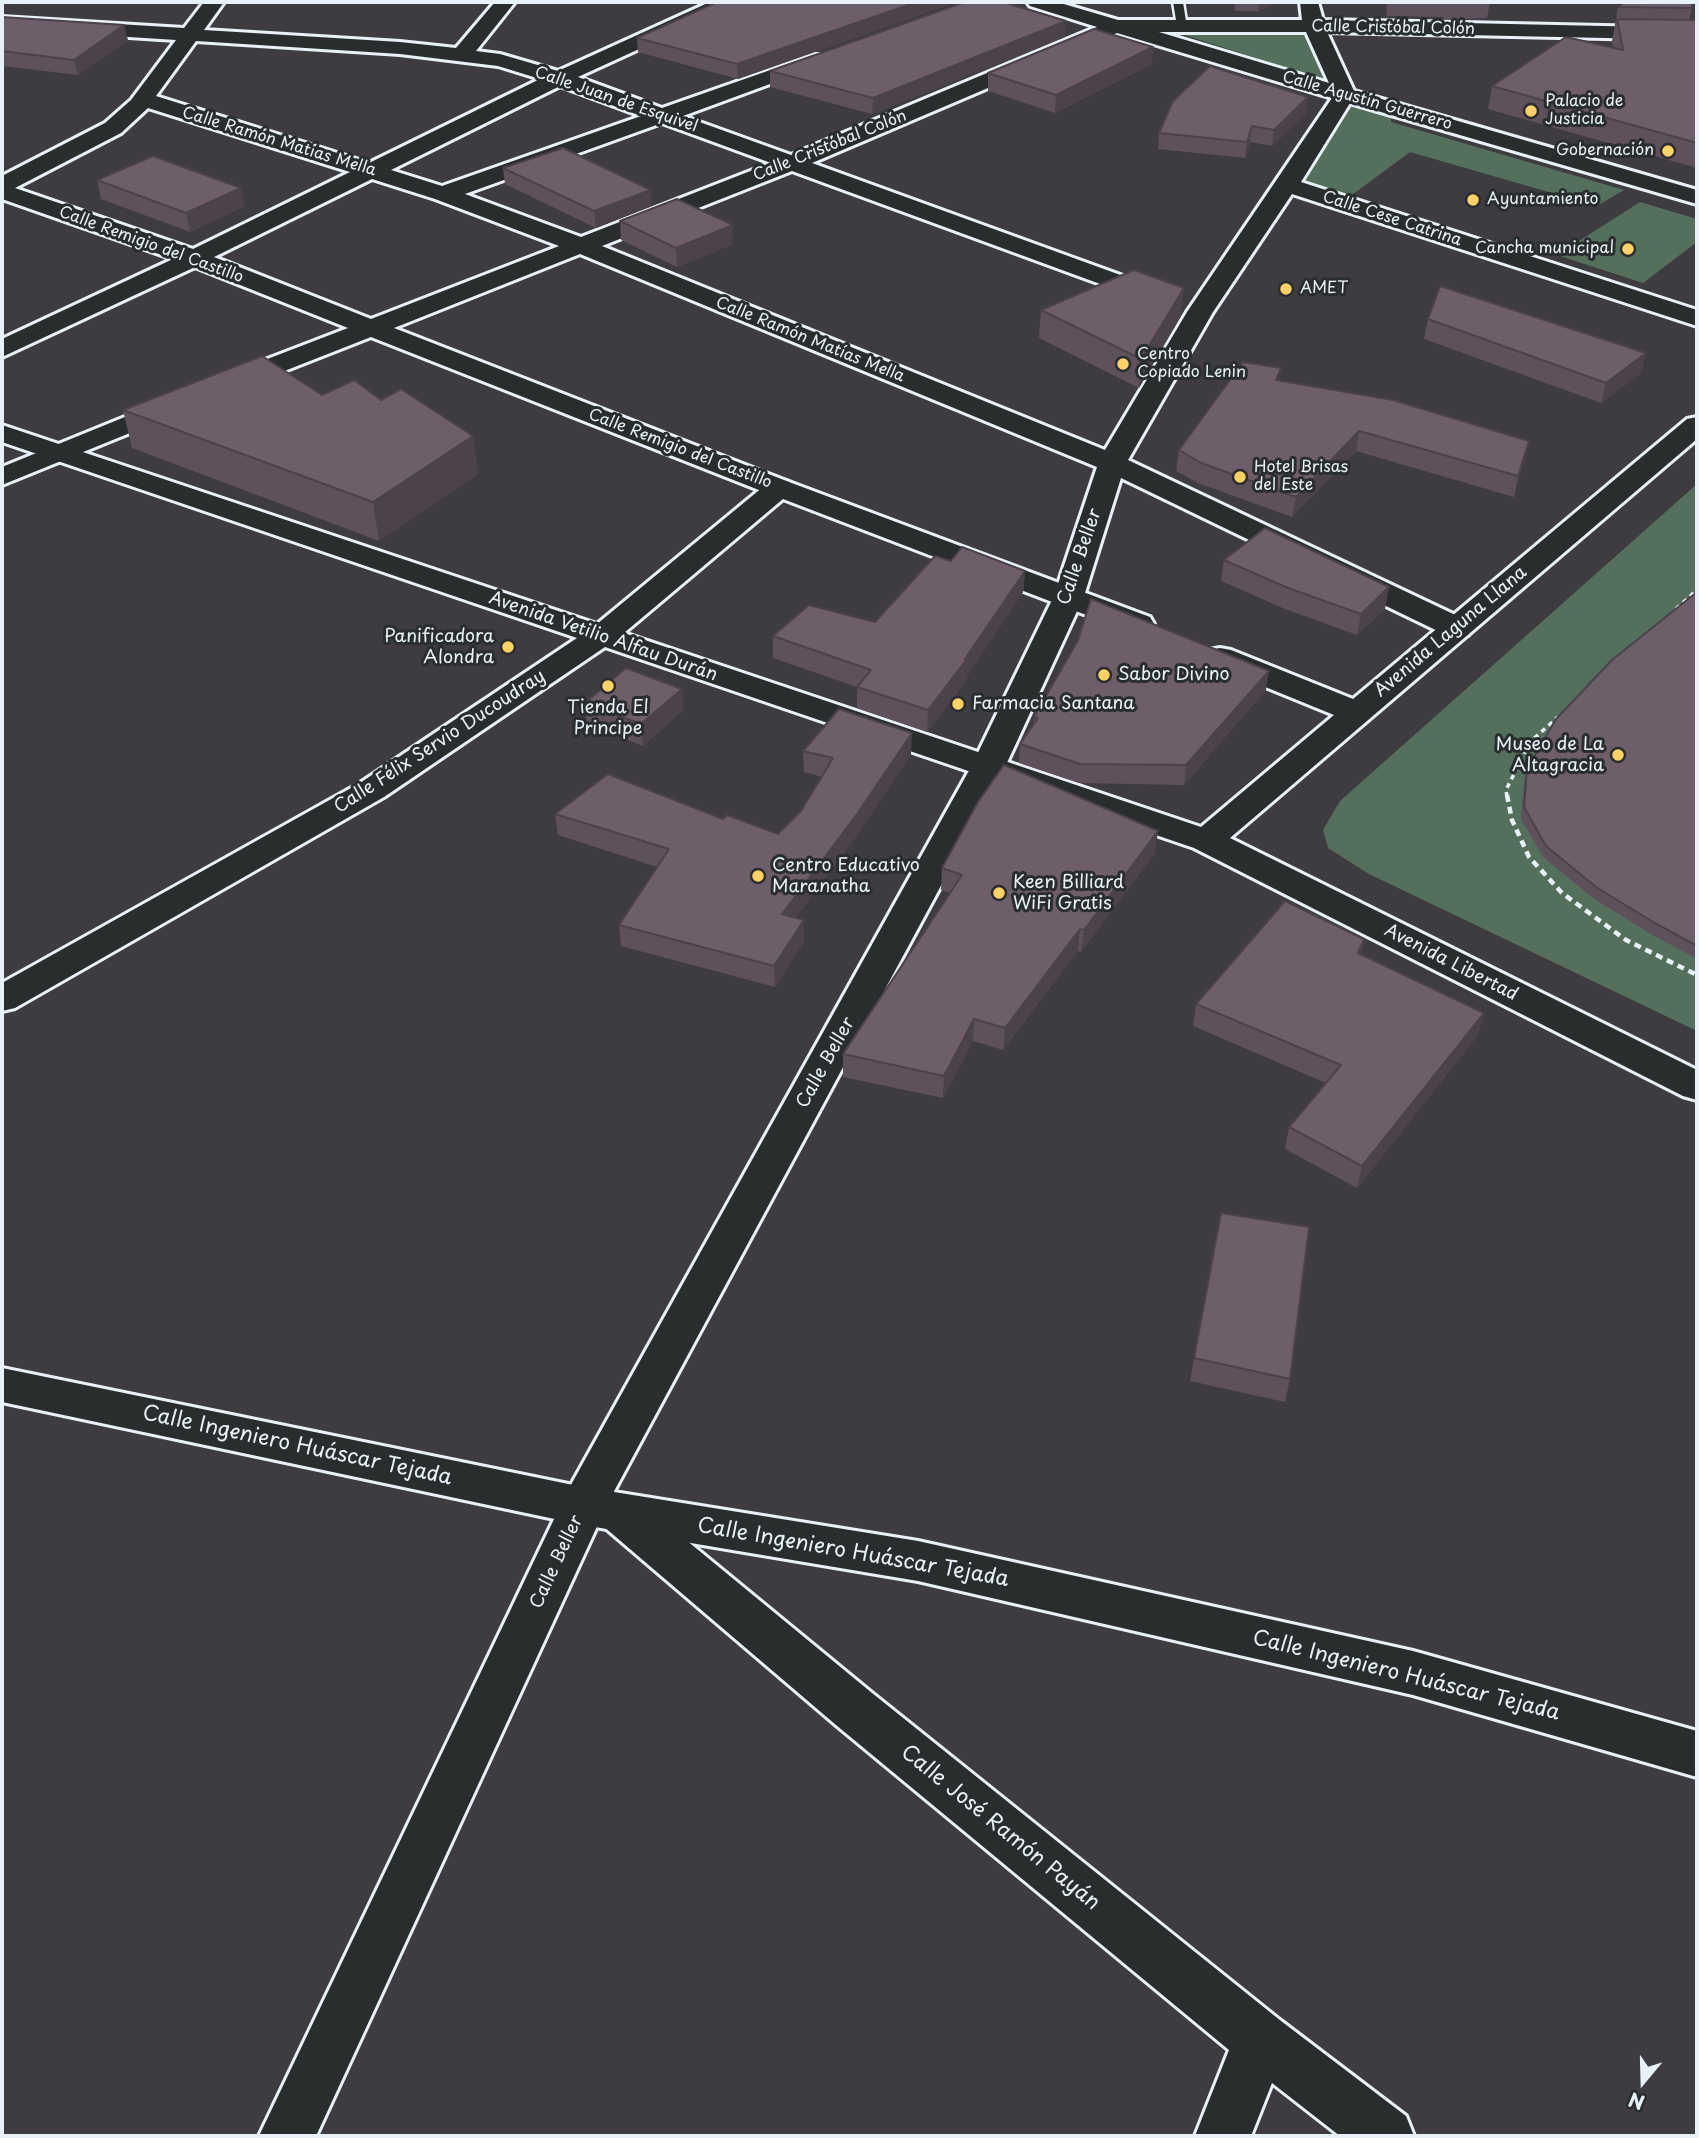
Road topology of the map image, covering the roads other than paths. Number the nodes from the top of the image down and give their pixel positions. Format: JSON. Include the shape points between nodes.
{"nodes":[{"id":1,"x":214,"y":2,"type":"edge"},
{"id":2,"x":505,"y":2,"type":"edge"},
{"id":3,"x":726,"y":2,"type":"edge"},
{"id":4,"x":1037,"y":2,"type":"edge"},
{"id":5,"x":1178,"y":2,"type":"edge"},
{"id":6,"x":1308,"y":2,"type":"edge"},
{"id":7,"x":2,"y":23,"type":"edge"},
{"id":8,"x":1116,"y":26,"type":"junction"},
{"id":9,"x":1183,"y":26,"type":"junction"},
{"id":10,"x":1314,"y":26,"type":"junction"},
{"id":11,"x":191,"y":34,"type":"junction"},
{"id":12,"x":1697,"y":34,"type":"edge"},
{"id":13,"x":841,"y":51,"type":"edge"},
{"id":14,"x":463,"y":54,"type":"junction"},
{"id":15,"x":559,"y":78,"type":"junction"},
{"id":16,"x":1345,"y":95,"type":"junction"},
{"id":17,"x":144,"y":99,"type":"junction"},
{"id":18,"x":661,"y":115,"type":"junction"},
{"id":19,"x":792,"y":163,"type":"junction"},
{"id":20,"x":372,"y":171,"type":"junction"},
{"id":21,"x":2,"y":184,"type":"edge"},
{"id":22,"x":1287,"y":185,"type":"junction"},
{"id":23,"x":2,"y":191,"type":"edge"},
{"id":24,"x":443,"y":194,"type":"junction"},
{"id":25,"x":1697,"y":197,"type":"edge"},
{"id":26,"x":579,"y":245,"type":"junction"},
{"id":27,"x":194,"y":258,"type":"junction"},
{"id":28,"x":1200,"y":312,"type":"junction"},
{"id":29,"x":1697,"y":318,"type":"edge"},
{"id":30,"x":366,"y":327,"type":"junction"},
{"id":31,"x":2,"y":349,"type":"edge"},
{"id":32,"x":1697,"y":425,"type":"edge"},
{"id":33,"x":2,"y":433,"type":"edge"},
{"id":34,"x":57,"y":452,"type":"junction"},
{"id":35,"x":1112,"y":463,"type":"junction"},
{"id":36,"x":2,"y":477,"type":"edge"},
{"id":37,"x":779,"y":488,"type":"junction"},
{"id":38,"x":1069,"y":596,"type":"junction"},
{"id":39,"x":1457,"y":628,"type":"junction"},
{"id":40,"x":601,"y":636,"type":"junction"},
{"id":41,"x":1356,"y":712,"type":"junction"},
{"id":42,"x":988,"y":766,"type":"junction"},
{"id":43,"x":1206,"y":840,"type":"junction"},
{"id":44,"x":2,"y":999,"type":"edge"},
{"id":45,"x":1697,"y":1086,"type":"edge"},
{"id":46,"x":2,"y":1385,"type":"edge"},
{"id":47,"x":601,"y":1509,"type":"junction"},
{"id":48,"x":1697,"y":1754,"type":"edge"},
{"id":49,"x":1261,"y":2040,"type":"junction"},
{"id":50,"x":287,"y":2136,"type":"edge"},
{"id":51,"x":1223,"y":2136,"type":"edge"},
{"id":52,"x":1386,"y":2136,"type":"edge"}],
"edges":[{"from":1,"to":11,"type":"street"},
{"from":2,"to":14,"type":"street"},
{"from":3,"to":15,"type":"street"},
{"from":4,"to":8,"type":"street","name":"Calle Agustín Guerrero"},
{"from":5,"to":9,"type":"lane"},
{"from":6,"to":10,"type":"street"},
{"from":7,"to":11,"type":"street","name":"Calle Juan de Esquivel"},
{"from":8,"to":9,"type":"street","name":"Calle Cristóbal Colón"},
{"from":8,"to":16,"type":"street","name":"Calle Agustín Guerrero"},
{"from":8,"to":19,"type":"street","name":"Calle Cristóbal Colón"},
{"from":9,"to":10,"type":"street","name":"Calle Cristóbal Colón"},
{"from":10,"to":12,"type":"street","name":"Calle Cristóbal Colón"},
{"from":10,"to":16,"type":"street"},
{"from":11,"to":14,"type":"street","name":"Calle Juan de Esquivel"},
{"from":11,"to":17,"type":"street"},
{"from":13,"to":18,"type":"street"},
{"from":14,"to":15,"type":"street","name":"Calle Juan de Esquivel"},
{"from":15,"to":18,"type":"street","name":"Calle Juan de Esquivel"},
{"from":15,"to":20,"type":"street"},
{"from":16,"to":22,"type":"street","name":"Calle Beller"},
{"from":16,"to":25,"type":"street","name":"Calle Agustín Guerrero"},
{"from":17,"to":20,"type":"street","name":"Calle Ramón Matías Mella"},
{"from":17,"to":21,"type":"street","via":[[113,128]]},
{"from":18,"to":19,"type":"street","name":"Calle Juan de Esquivel"},
{"from":18,"to":24,"type":"street"},
{"from":19,"to":26,"type":"street","name":"Calle Cristóbal Colón"},
{"from":19,"to":28,"type":"street","name":"Calle Juan de Esquivel"},
{"from":20,"to":24,"type":"street","name":"Calle Ramón Matías Mella"},
{"from":20,"to":27,"type":"street"},
{"from":22,"to":28,"type":"street","name":"Calle Beller"},
{"from":22,"to":29,"type":"street","name":"Calle Cese Catrina"},
{"from":23,"to":27,"type":"street","name":"Calle Remigio del Castillo"},
{"from":24,"to":26,"type":"street","name":"Calle Ramón Matías Mella"},
{"from":26,"to":30,"type":"street","name":"Calle Cristóbal Colón"},
{"from":26,"to":35,"type":"street","name":"Calle Ramón Matías Mella"},
{"from":27,"to":30,"type":"street","name":"Calle Remigio del Castillo"},
{"from":27,"to":31,"type":"street"},
{"from":28,"to":35,"type":"street","name":"Calle Beller"},
{"from":30,"to":34,"type":"street","name":"Calle Cristóbal Colón"},
{"from":30,"to":37,"type":"street","name":"Calle Remigio del Castillo"},
{"from":32,"to":39,"type":"street","name":"Avenida Laguna Llana"},
{"from":33,"to":34,"type":"street","name":"Avenida Vetilio Alfau Durán"},
{"from":34,"to":36,"type":"street","name":"Calle Cristóbal Colón"},
{"from":34,"to":40,"type":"street","name":"Avenida Vetilio Alfau Durán"},
{"from":35,"to":38,"type":"street","name":"Calle Beller"},
{"from":35,"to":39,"type":"street","name":"Calle Ramón Matías Mella"},
{"from":37,"to":38,"type":"street","name":"Calle Remigio del Castillo"},
{"from":37,"to":40,"type":"street","name":"Calle Félix Servio Ducoudray"},
{"from":38,"to":41,"type":"street","name":"Calle Remigio del Castillo"},
{"from":38,"to":42,"type":"street","name":"Calle Beller"},
{"from":39,"to":41,"type":"street","name":"Avenida Laguna Llana"},
{"from":40,"to":42,"type":"street","name":"Avenida Vetilio Alfau Durán"},
{"from":40,"to":44,"type":"street","name":"Calle Félix Servio Ducoudray","via":[[372,790]]},
{"from":41,"to":43,"type":"street","name":"Avenida Laguna Llana"},
{"from":42,"to":43,"type":"street","name":"Avenida Vetilio Alfau Durán"},
{"from":42,"to":47,"type":"street","name":"Calle Beller"},
{"from":43,"to":45,"type":"street","name":"Avenida Libertad"},
{"from":46,"to":47,"type":"street","name":"Calle Ingeniero Huáscar Tejada"},
{"from":47,"to":48,"type":"street","name":"Calle Ingeniero Huáscar Tejada","via":[[918,1561],[1413,1673]]},
{"from":47,"to":49,"type":"street","name":"Calle José Ramón Payán","via":[[844,1700]]},
{"from":47,"to":50,"type":"street","name":"Calle Beller"},
{"from":49,"to":51,"type":"street"},
{"from":49,"to":52,"type":"street","name":"Calle José Ramón Payán"}]}
